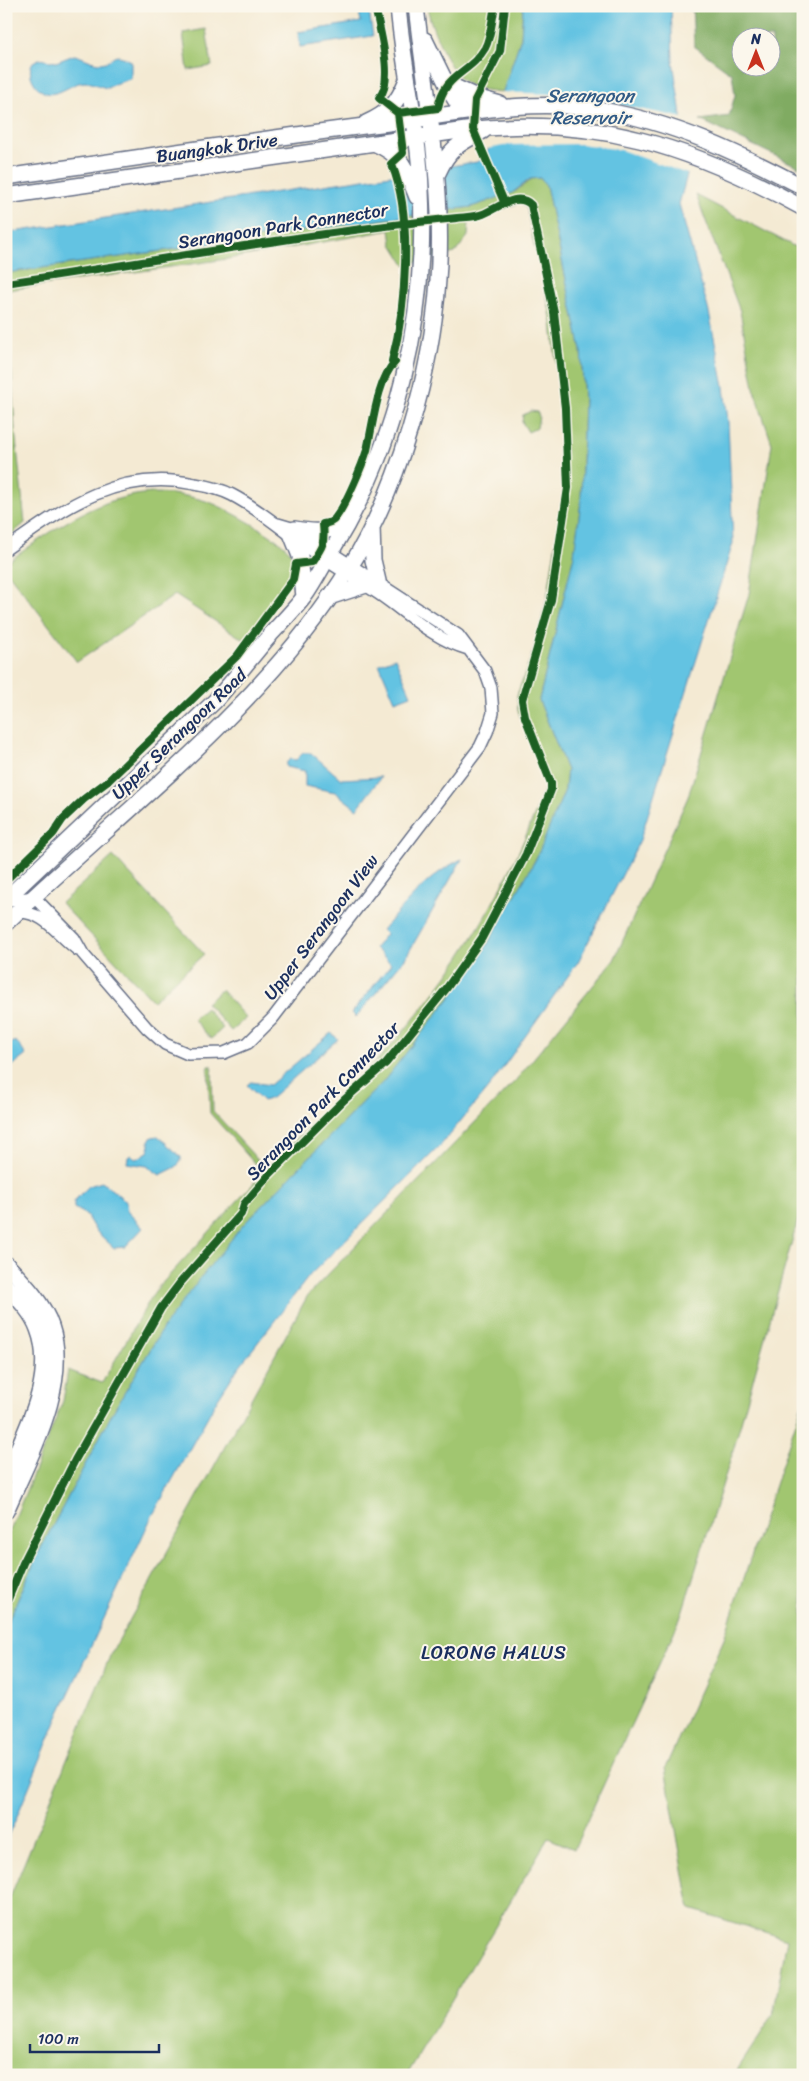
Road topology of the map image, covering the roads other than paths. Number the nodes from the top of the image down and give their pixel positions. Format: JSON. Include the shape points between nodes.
{"nodes":[{"id":1,"x":398,"y":6,"type":"edge"},
{"id":2,"x":416,"y":6,"type":"edge"},
{"id":3,"x":418,"y":25,"type":"junction"},
{"id":4,"x":406,"y":82,"type":"junction"},
{"id":5,"x":448,"y":84,"type":"junction"},
{"id":6,"x":512,"y":107,"type":"junction"},
{"id":7,"x":469,"y":111,"type":"junction"},
{"id":8,"x":430,"y":117,"type":"junction"},
{"id":9,"x":413,"y":120,"type":"junction"},
{"id":10,"x":358,"y":126,"type":"junction"},
{"id":11,"x":491,"y":127,"type":"junction"},
{"id":12,"x":433,"y":134,"type":"junction"},
{"id":13,"x":416,"y":137,"type":"junction"},
{"id":14,"x":376,"y":144,"type":"junction"},
{"id":15,"x":438,"y":173,"type":"junction"},
{"id":16,"x":6,"y":177,"type":"edge"},
{"id":17,"x":803,"y":187,"type":"edge"},
{"id":18,"x":6,"y":196,"type":"edge"},
{"id":19,"x":421,"y":208,"type":"junction"},
{"id":20,"x":803,"y":208,"type":"edge"},
{"id":21,"x":351,"y":518,"type":"junction"},
{"id":22,"x":372,"y":524,"type":"junction"},
{"id":23,"x":293,"y":532,"type":"junction"},
{"id":24,"x":6,"y":550,"type":"edge"},
{"id":25,"x":329,"y":556,"type":"junction"},
{"id":26,"x":349,"y":569,"type":"junction"},
{"id":27,"x":372,"y":583,"type":"junction"},
{"id":28,"x":304,"y":597,"type":"junction"},
{"id":29,"x":329,"y":597,"type":"junction"},
{"id":30,"x":34,"y":897,"type":"junction"},
{"id":31,"x":6,"y":900,"type":"edge"},
{"id":32,"x":18,"y":912,"type":"junction"},
{"id":33,"x":6,"y":923,"type":"edge"},
{"id":34,"x":83,"y":954,"type":"junction"},
{"id":35,"x":6,"y":1264,"type":"edge"},
{"id":36,"x":6,"y":1286,"type":"edge"},
{"id":37,"x":6,"y":1476,"type":"edge"},
{"id":38,"x":6,"y":1511,"type":"edge"}],
"edges":[{"from":1,"to":4,"type":"main road","name":"Upper Serangoon Road"},
{"from":2,"to":3,"type":"main road","name":"Upper Serangoon Road"},
{"from":3,"to":5,"type":"main road"},
{"from":3,"to":8,"type":"main road","name":"Upper Serangoon Road"},
{"from":4,"to":9,"type":"main road","name":"Upper Serangoon Road"},
{"from":4,"to":10,"type":"main road","via":[[398,101],[379,117]]},
{"from":5,"to":6,"type":"main road","via":[[479,98]]},
{"from":5,"to":7,"type":"main road","via":[[456,101]]},
{"from":6,"to":7,"type":"main road","name":"Buangkok Drive"},
{"from":6,"to":17,"type":"main road","via":[[572,107],[625,115],[685,132]]},
{"from":7,"to":8,"type":"main road","name":"Buangkok Drive"},
{"from":8,"to":9,"type":"main road","name":"Buangkok Drive"},
{"from":8,"to":12,"type":"main road","name":"Upper Serangoon Road"},
{"from":9,"to":10,"type":"main road","name":"Buangkok Drive"},
{"from":9,"to":13,"type":"main road","name":"Upper Serangoon Road"},
{"from":10,"to":16,"type":"main road","name":"Buangkok Drive"},
{"from":11,"to":12,"type":"main road","name":"Buangkok Drive"},
{"from":11,"to":15,"type":"main road","via":[[458,144],[448,153]]},
{"from":11,"to":20,"type":"main road","name":"Buangkok Drive","via":[[562,126],[623,135],[706,161]]},
{"from":12,"to":13,"type":"main road","name":"Buangkok Drive"},
{"from":12,"to":15,"type":"main road","name":"Upper Serangoon Road"},
{"from":13,"to":14,"type":"main road","name":"Buangkok Drive"},
{"from":13,"to":19,"type":"main road","name":"Upper Serangoon Road"},
{"from":14,"to":18,"type":"main road","name":"Buangkok Drive"},
{"from":14,"to":19,"type":"main road","via":[[389,150],[403,163]]},
{"from":15,"to":22,"type":"main road","name":"Upper Serangoon Road","via":[[438,282],[426,363],[408,434]]},
{"from":19,"to":21,"type":"main road","name":"Upper Serangoon Road","via":[[420,281],[405,373],[385,442]]},
{"from":21,"to":23,"type":"main road","via":[[330,532]]},
{"from":21,"to":25,"type":"main road","name":"Upper Serangoon Road"},
{"from":22,"to":26,"type":"main road","name":"Upper Serangoon Road"},
{"from":22,"to":27,"type":"main road"},
{"from":23,"to":24,"type":"street","name":"Upper Serangoon View","via":[[221,490],[180,481],[140,481],[93,494],[69,506]]},
{"from":23,"to":25,"type":"street","name":"Upper Serangoon View"},
{"from":23,"to":28,"type":"main road","via":[[300,556]]},
{"from":25,"to":26,"type":"street","name":"Upper Serangoon View"},
{"from":25,"to":28,"type":"main road","name":"Upper Serangoon Road"},
{"from":26,"to":27,"type":"street","name":"Upper Serangoon View"},
{"from":26,"to":29,"type":"main road","name":"Upper Serangoon Road"},
{"from":27,"to":29,"type":"main road"},
{"from":27,"to":34,"type":"street","name":"Upper Serangoon View","via":[[451,644],[468,649],[485,671],[492,713],[480,747],[273,1018],[256,1037],[234,1050],[224,1054],[188,1054],[166,1044],[148,1028]]},
{"from":28,"to":31,"type":"main road","name":"Upper Serangoon Road","via":[[215,701]]},
{"from":29,"to":30,"type":"main road","name":"Upper Serangoon Road","via":[[298,640],[228,718]]},
{"from":30,"to":31,"type":"street"},
{"from":30,"to":32,"type":"main road","name":"Upper Serangoon Road"},
{"from":30,"to":34,"type":"street","name":"Upper Serangoon View","via":[[74,938]]},
{"from":32,"to":33,"type":"main road","name":"Upper Serangoon Road"},
{"from":32,"to":34,"type":"street","name":"Upper Serangoon View","via":[[41,916],[66,942]]},
{"from":35,"to":38,"type":"main road","via":[[44,1311],[55,1342],[57,1366],[52,1399]]},
{"from":36,"to":37,"type":"main road","via":[[32,1316],[38,1329],[43,1367],[38,1396]]}]}
